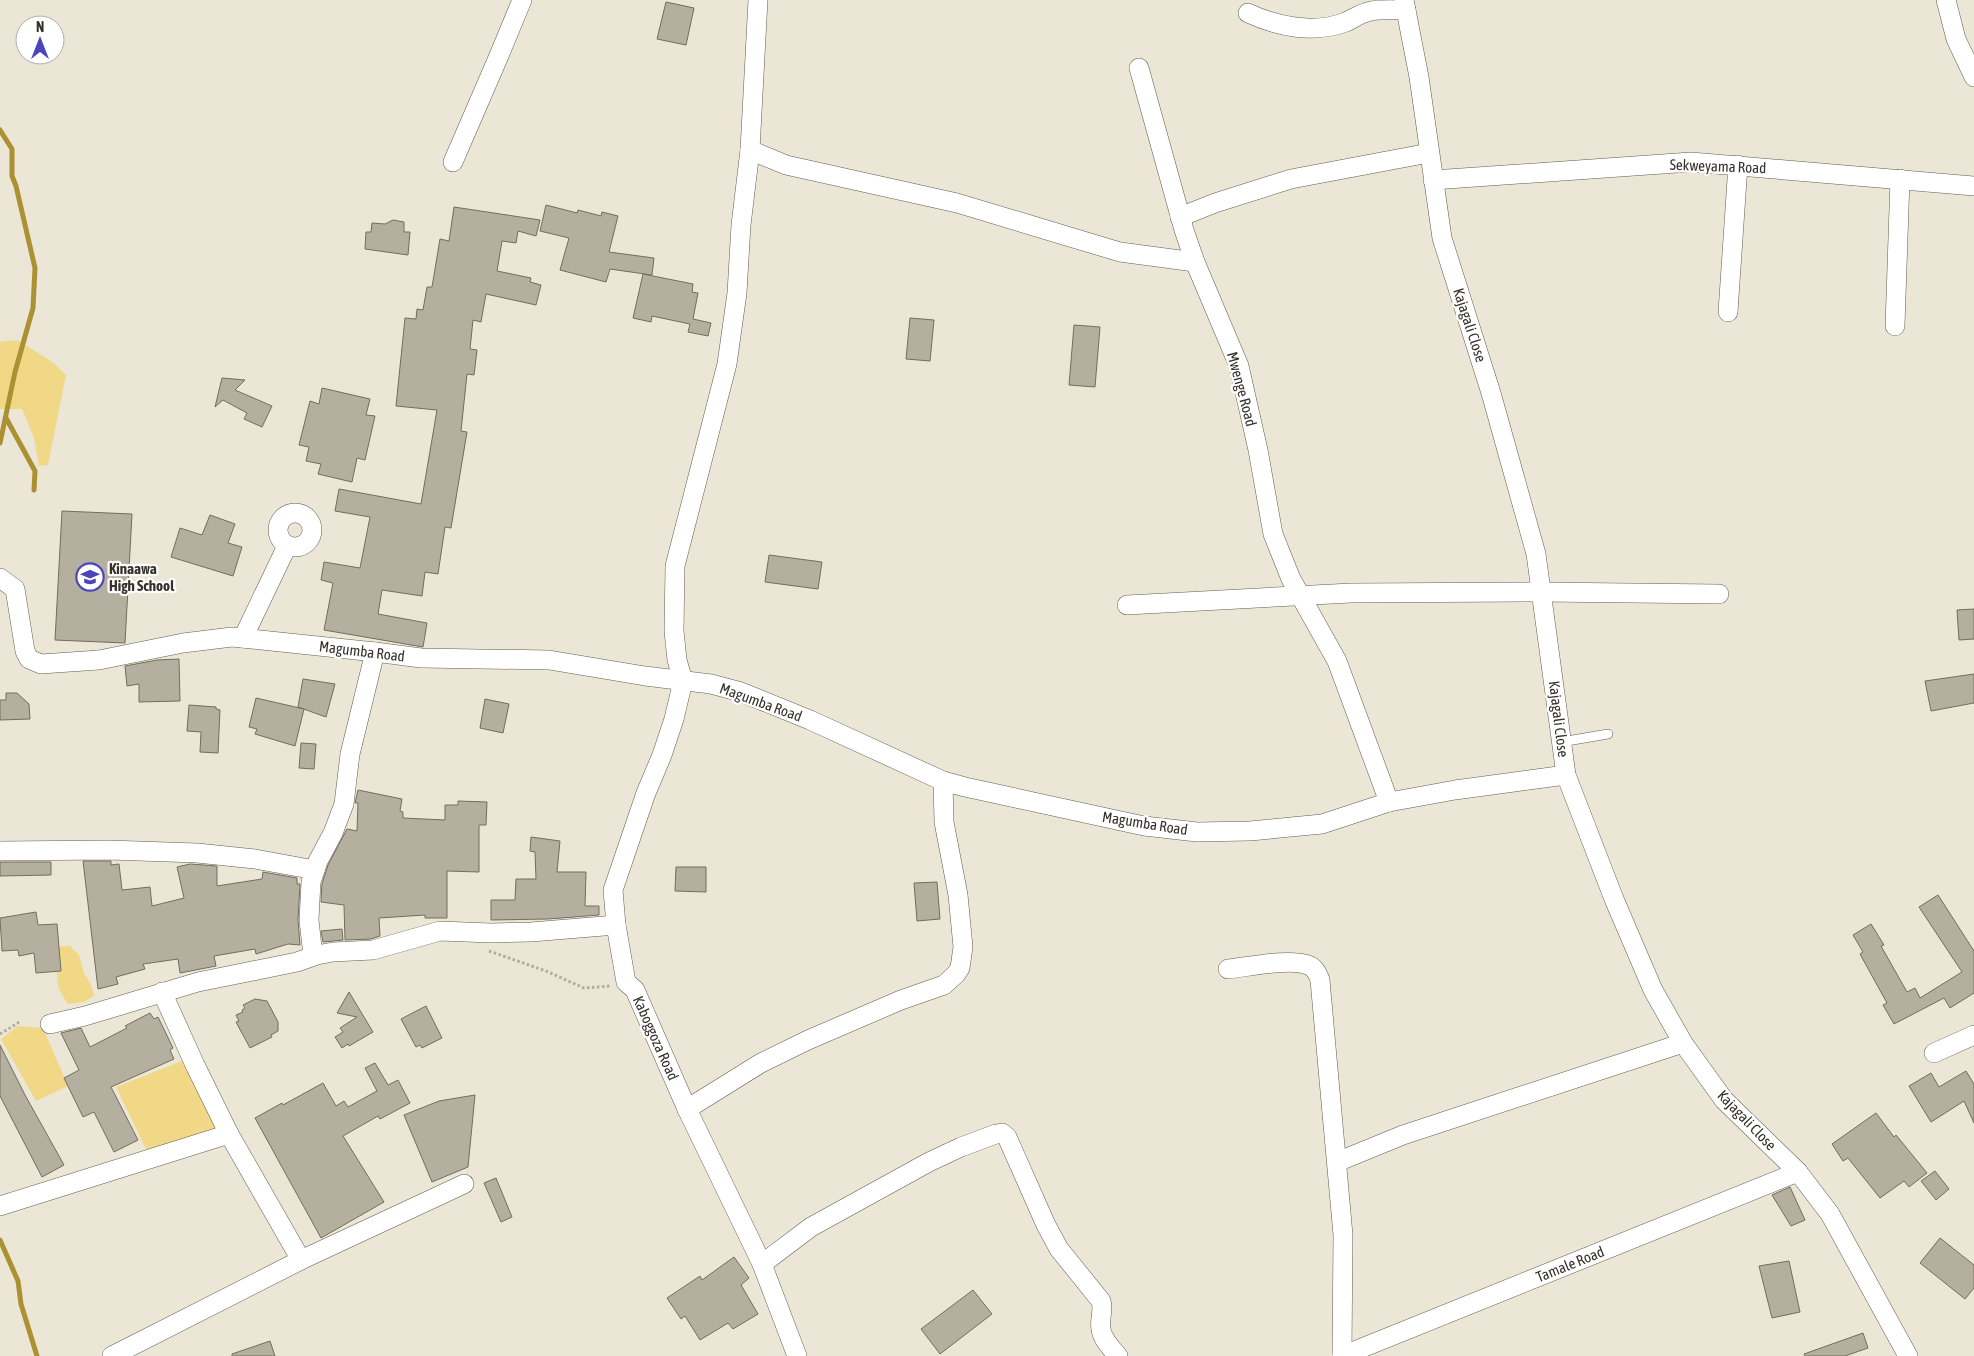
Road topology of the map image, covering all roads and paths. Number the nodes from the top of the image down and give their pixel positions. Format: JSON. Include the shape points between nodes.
{"nodes":[{"id":1,"x":522,"y":0,"type":"edge"},
{"id":2,"x":758,"y":0,"type":"edge"},
{"id":3,"x":1946,"y":0,"type":"edge"},
{"id":4,"x":1405,"y":5,"type":"edge"},
{"id":5,"x":1248,"y":13,"type":"dead end"},
{"id":6,"x":1139,"y":68,"type":"dead end"},
{"id":7,"x":1974,"y":76,"type":"edge"},
{"id":8,"x":750,"y":150,"type":"junction"},
{"id":9,"x":1429,"y":153,"type":"junction"},
{"id":10,"x":453,"y":162,"type":"dead end"},
{"id":11,"x":1738,"y":166,"type":"junction"},
{"id":12,"x":1900,"y":179,"type":"junction"},
{"id":13,"x":1433,"y":180,"type":"junction"},
{"id":14,"x":1974,"y":186,"type":"edge"},
{"id":15,"x":1180,"y":217,"type":"junction"},
{"id":16,"x":1195,"y":262,"type":"junction"},
{"id":17,"x":1728,"y":312,"type":"dead end"},
{"id":18,"x":1895,"y":326,"type":"dead end"},
{"id":19,"x":287,"y":546,"type":"dead end"},
{"id":20,"x":0,"y":578,"type":"edge"},
{"id":21,"x":1542,"y":592,"type":"junction"},
{"id":22,"x":1720,"y":594,"type":"dead end"},
{"id":23,"x":1301,"y":597,"type":"junction"},
{"id":24,"x":1127,"y":605,"type":"dead end"},
{"id":25,"x":243,"y":638,"type":"junction"},
{"id":26,"x":375,"y":652,"type":"junction"},
{"id":27,"x":683,"y":681,"type":"junction"},
{"id":28,"x":1608,"y":734,"type":"dead end"},
{"id":29,"x":1562,"y":742,"type":"junction"},
{"id":30,"x":1566,"y":775,"type":"junction"},
{"id":31,"x":943,"y":781,"type":"junction"},
{"id":32,"x":1389,"y":802,"type":"junction"},
{"id":33,"x":0,"y":851,"type":"edge"},
{"id":34,"x":315,"y":870,"type":"junction"},
{"id":35,"x":616,"y":925,"type":"junction"},
{"id":36,"x":482,"y":947,"type":"dead end"},
{"id":37,"x":314,"y":956,"type":"junction"},
{"id":38,"x":1228,"y":969,"type":"dead end"},
{"id":39,"x":626,"y":982,"type":"junction"},
{"id":40,"x":162,"y":992,"type":"junction"},
{"id":41,"x":20,"y":1021,"type":"dead end"},
{"id":42,"x":50,"y":1024,"type":"dead end"},
{"id":43,"x":0,"y":1034,"type":"edge"},
{"id":44,"x":1974,"y":1035,"type":"edge"},
{"id":45,"x":1683,"y":1043,"type":"junction"},
{"id":46,"x":1934,"y":1053,"type":"dead end"},
{"id":47,"x":687,"y":1109,"type":"junction"},
{"id":48,"x":229,"y":1134,"type":"junction"},
{"id":49,"x":1337,"y":1162,"type":"junction"},
{"id":50,"x":1798,"y":1172,"type":"junction"},
{"id":51,"x":464,"y":1184,"type":"dead end"},
{"id":52,"x":0,"y":1206,"type":"edge"},
{"id":53,"x":301,"y":1260,"type":"junction"},
{"id":54,"x":762,"y":1264,"type":"junction"},
{"id":55,"x":1380,"y":1349,"type":"edge"},
{"id":56,"x":112,"y":1356,"type":"edge"},
{"id":57,"x":797,"y":1356,"type":"edge"},
{"id":58,"x":1118,"y":1356,"type":"edge"},
{"id":59,"x":1342,"y":1356,"type":"edge"},
{"id":60,"x":1908,"y":1356,"type":"edge"}],
"edges":[{"from":1,"to":10,"type":"street"},
{"from":2,"to":8,"type":"street"},
{"from":3,"to":7,"type":"street","via":[[1956,39]]},
{"from":4,"to":5,"type":"street","via":[[1372,11],[1322,28],[1297,28]]},
{"from":4,"to":9,"type":"street","name":"Kajagali Close"},
{"from":6,"to":15,"type":"street","name":"Mwenge Road"},
{"from":8,"to":16,"type":"street","via":[[786,165],[957,203],[1120,252]]},
{"from":8,"to":27,"type":"street","via":[[727,364],[675,566],[674,631]]},
{"from":9,"to":13,"type":"street","name":"Kajagali Close"},
{"from":9,"to":15,"type":"street","via":[[1291,179]]},
{"from":11,"to":12,"type":"street","name":"Sekweyama Road"},
{"from":11,"to":13,"type":"street","name":"Sekweyama Road","via":[[1691,162]]},
{"from":11,"to":17,"type":"street"},
{"from":12,"to":14,"type":"street","name":"Sekweyama Road"},
{"from":12,"to":18,"type":"street"},
{"from":13,"to":21,"type":"street","name":"Kajagali Close","via":[[1442,238],[1492,393],[1536,554]]},
{"from":15,"to":16,"type":"street","name":"Mwenge Road"},
{"from":16,"to":23,"type":"street","name":"Mwenge Road","via":[[1239,366],[1273,534]]},
{"from":19,"to":25,"type":"street"},
{"from":20,"to":25,"type":"street","name":"Magumba Road","via":[[15,589],[29,660],[41,664],[99,660],[209,639]]},
{"from":21,"to":22,"type":"street"},
{"from":21,"to":23,"type":"street","via":[[1351,593]]},
{"from":21,"to":29,"type":"street","name":"Kajagali Close"},
{"from":23,"to":24,"type":"street"},
{"from":23,"to":32,"type":"street","name":"Mwenge Road","via":[[1337,661]]},
{"from":25,"to":26,"type":"street","name":"Magumba Road"},
{"from":26,"to":27,"type":"street","name":"Magumba Road","via":[[421,658],[549,660]]},
{"from":26,"to":34,"type":"street","via":[[350,754],[344,804],[334,833]]},
{"from":27,"to":31,"type":"street","name":"Magumba Road","via":[[741,692]]},
{"from":27,"to":35,"type":"street","name":"Kaboggoza Road","via":[[662,755],[613,890]]},
{"from":28,"to":29,"type":"lane"},
{"from":29,"to":30,"type":"street","name":"Kajagali Close"},
{"from":30,"to":32,"type":"street","name":"Magumba Road"},
{"from":30,"to":45,"type":"street","name":"Kajagali Close","via":[[1649,981]]},
{"from":31,"to":32,"type":"street","name":"Magumba Road","via":[[1144,826],[1197,832],[1322,824]]},
{"from":31,"to":47,"type":"street","via":[[944,822],[958,894],[963,947],[956,974],[944,985],[893,1003],[761,1063]]},
{"from":33,"to":34,"type":"street","via":[[197,853]]},
{"from":34,"to":37,"type":"street","via":[[311,882],[309,920]]},
{"from":35,"to":37,"type":"street","via":[[546,932],[440,931],[373,950]]},
{"from":35,"to":39,"type":"street","name":"Kaboggoza Road"},
{"from":36,"to":39,"type":"path","via":[[584,988]]},
{"from":37,"to":40,"type":"street"},
{"from":38,"to":49,"type":"street","via":[[1296,963],[1309,965],[1316,972],[1320,980]]},
{"from":39,"to":47,"type":"street","name":"Kaboggoza Road","via":[[635,990]]},
{"from":40,"to":42,"type":"street"},
{"from":40,"to":48,"type":"street"},
{"from":41,"to":43,"type":"path"},
{"from":44,"to":46,"type":"street"},
{"from":45,"to":49,"type":"street","via":[[1412,1132]]},
{"from":45,"to":50,"type":"street","name":"Kajagali Close","via":[[1724,1100]]},
{"from":47,"to":54,"type":"street","name":"Kaboggoza Road"},
{"from":48,"to":52,"type":"street"},
{"from":48,"to":53,"type":"street"},
{"from":49,"to":59,"type":"street","via":[[1343,1235]]},
{"from":50,"to":55,"type":"street","name":"Tamale Road"},
{"from":50,"to":60,"type":"street","name":"Kajagali Close","via":[[1830,1214]]},
{"from":51,"to":53,"type":"street"},
{"from":53,"to":56,"type":"street"},
{"from":54,"to":57,"type":"street","name":"Kaboggoza Road"},
{"from":54,"to":58,"type":"street","via":[[811,1227],[929,1162],[1002,1133],[1007,1137],[1059,1249],[1101,1300],[1104,1309],[1100,1329]]},
{"from":55,"to":59,"type":"street","name":"Tamale Road"}]}
